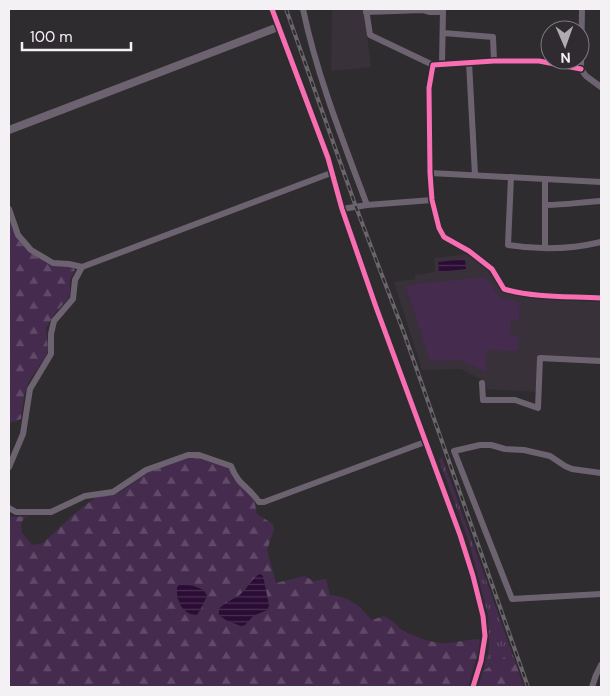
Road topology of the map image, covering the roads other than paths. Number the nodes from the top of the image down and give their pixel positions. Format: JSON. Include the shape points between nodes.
{"nodes":[{"id":1,"x":272,"y":9,"type":"edge"},
{"id":2,"x":303,"y":9,"type":"edge"},
{"id":3,"x":366,"y":10,"type":"edge"},
{"id":4,"x":443,"y":10,"type":"edge"},
{"id":5,"x":278,"y":27,"type":"junction"},
{"id":6,"x":443,"y":33,"type":"junction"},
{"id":7,"x":494,"y":61,"type":"junction"},
{"id":8,"x":469,"y":62,"type":"junction"},
{"id":9,"x":540,"y":62,"type":"edge"},
{"id":10,"x":442,"y":64,"type":"junction"},
{"id":11,"x":433,"y":65,"type":"junction"},
{"id":12,"x":582,"y":70,"type":"edge"},
{"id":13,"x":601,"y":87,"type":"edge"},
{"id":14,"x":9,"y":130,"type":"edge"},
{"id":15,"x":430,"y":172,"type":"junction"},
{"id":16,"x":331,"y":173,"type":"junction"},
{"id":17,"x":475,"y":175,"type":"junction"},
{"id":18,"x":511,"y":177,"type":"junction"},
{"id":19,"x":545,"y":179,"type":"junction"},
{"id":20,"x":601,"y":182,"type":"edge"},
{"id":21,"x":432,"y":200,"type":"junction"},
{"id":22,"x":601,"y":201,"type":"edge"},
{"id":23,"x":367,"y":205,"type":"junction"},
{"id":24,"x":546,"y":205,"type":"junction"},
{"id":25,"x":9,"y":209,"type":"edge"},
{"id":26,"x":342,"y":209,"type":"junction"},
{"id":27,"x":601,"y":242,"type":"edge"},
{"id":28,"x":545,"y":248,"type":"junction"},
{"id":29,"x":82,"y":267,"type":"junction"},
{"id":30,"x":601,"y":298,"type":"edge"},
{"id":31,"x":601,"y":361,"type":"edge"},
{"id":32,"x":482,"y":383,"type":"dead end"},
{"id":33,"x":425,"y":442,"type":"junction"},
{"id":34,"x":9,"y":467,"type":"edge"},
{"id":35,"x":601,"y":473,"type":"edge"},
{"id":36,"x":9,"y":508,"type":"edge"},
{"id":37,"x":601,"y":594,"type":"edge"},
{"id":38,"x":601,"y":665,"type":"edge"},
{"id":39,"x":473,"y":687,"type":"edge"},
{"id":40,"x":592,"y":687,"type":"edge"}],
"edges":[{"from":1,"to":5,"type":"street"},
{"from":2,"to":23,"type":"street","via":[[310,42]]},
{"from":3,"to":4,"type":"street"},
{"from":3,"to":11,"type":"street","via":[[370,35]]},
{"from":4,"to":6,"type":"street"},
{"from":5,"to":14,"type":"street"},
{"from":5,"to":16,"type":"street","via":[[312,113]]},
{"from":6,"to":7,"type":"street","via":[[494,37]]},
{"from":6,"to":10,"type":"street"},
{"from":7,"to":8,"type":"street"},
{"from":7,"to":9,"type":"street"},
{"from":8,"to":10,"type":"street"},
{"from":8,"to":17,"type":"street"},
{"from":10,"to":11,"type":"street"},
{"from":11,"to":15,"type":"street","via":[[429,88]]},
{"from":12,"to":13,"type":"street"},
{"from":15,"to":17,"type":"street"},
{"from":15,"to":21,"type":"street"},
{"from":16,"to":26,"type":"street"},
{"from":16,"to":29,"type":"street"},
{"from":17,"to":18,"type":"street"},
{"from":18,"to":19,"type":"street"},
{"from":18,"to":28,"type":"street","via":[[508,245]]},
{"from":19,"to":20,"type":"street"},
{"from":19,"to":24,"type":"street"},
{"from":21,"to":23,"type":"street"},
{"from":21,"to":30,"type":"street","via":[[442,234],[492,269],[504,289],[543,297]]},
{"from":22,"to":24,"type":"street"},
{"from":23,"to":26,"type":"street"},
{"from":24,"to":28,"type":"street"},
{"from":25,"to":29,"type":"street","via":[[18,235],[31,250],[52,263]]},
{"from":26,"to":33,"type":"street"},
{"from":27,"to":28,"type":"street"},
{"from":29,"to":34,"type":"street","via":[[75,280],[73,299],[54,321],[51,354],[30,389],[23,434]]},
{"from":31,"to":32,"type":"street","via":[[540,358],[538,408],[515,400],[483,400]]},
{"from":33,"to":36,"type":"street","via":[[264,502],[259,502],[239,482],[230,466],[193,455],[146,470],[113,492],[85,496],[51,512],[16,512]]},
{"from":33,"to":39,"type":"street","via":[[460,535],[483,616],[484,648]]},
{"from":35,"to":37,"type":"street","via":[[572,469],[550,456],[491,445],[480,444],[454,451],[512,599]]},
{"from":38,"to":40,"type":"street"}]}
